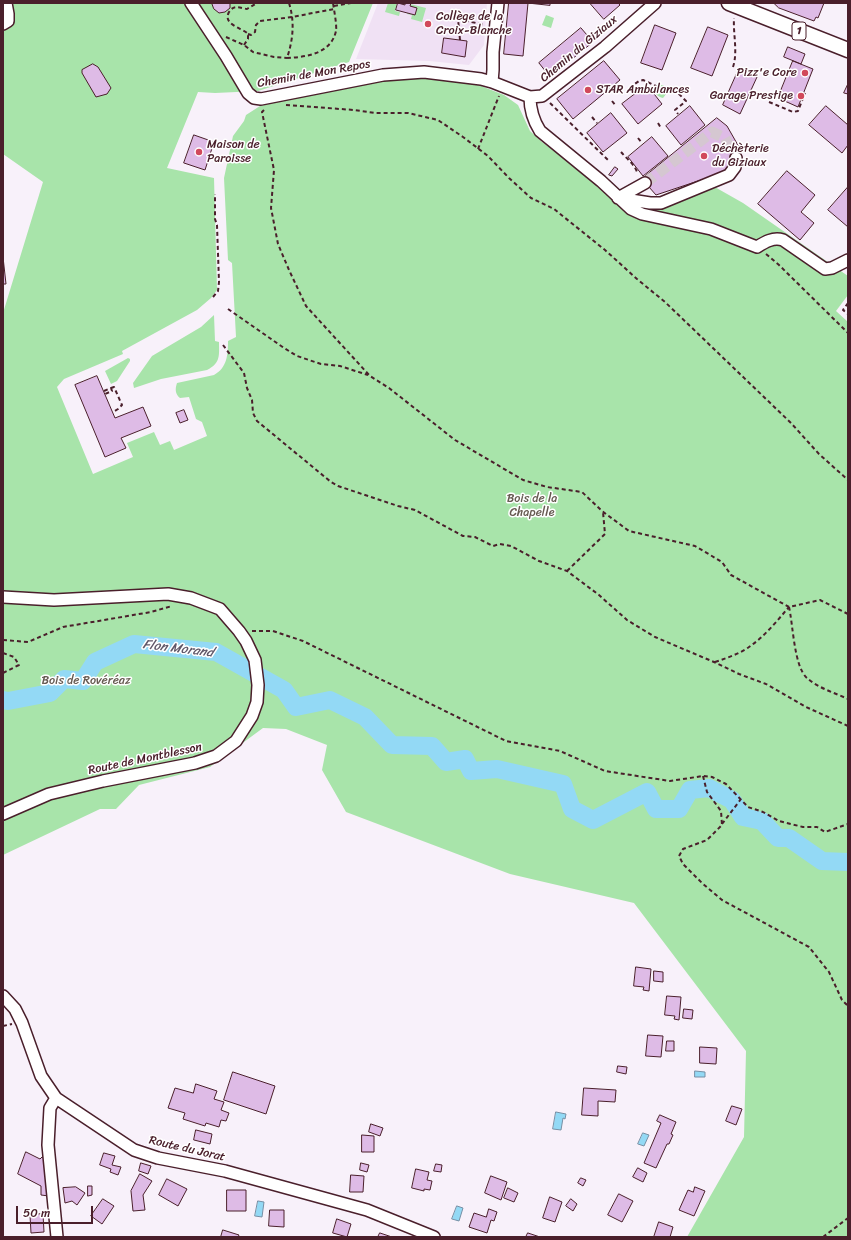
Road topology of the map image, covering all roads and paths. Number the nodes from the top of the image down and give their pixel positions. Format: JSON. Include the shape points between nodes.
{"nodes":[{"id":1,"x":6,"y":3,"type":"edge"},
{"id":2,"x":191,"y":3,"type":"edge"},
{"id":3,"x":258,"y":3,"type":"edge"},
{"id":4,"x":289,"y":3,"type":"edge"},
{"id":5,"x":333,"y":3,"type":"edge"},
{"id":6,"x":351,"y":3,"type":"edge"},
{"id":7,"x":498,"y":3,"type":"edge"},
{"id":8,"x":655,"y":3,"type":"edge"},
{"id":9,"x":732,"y":4,"type":"edge"},
{"id":10,"x":334,"y":8,"type":"junction"},
{"id":11,"x":292,"y":17,"type":"junction"},
{"id":12,"x":3,"y":24,"type":"edge"},
{"id":13,"x":486,"y":25,"type":"dead end"},
{"id":14,"x":248,"y":34,"type":"junction"},
{"id":15,"x":224,"y":36,"type":"dead end"},
{"id":16,"x":460,"y":40,"type":"dead end"},
{"id":17,"x":244,"y":45,"type":"junction"},
{"id":18,"x":848,"y":50,"type":"edge"},
{"id":19,"x":287,"y":58,"type":"junction"},
{"id":20,"x":733,"y":67,"type":"dead end"},
{"id":21,"x":486,"y":80,"type":"junction"},
{"id":22,"x":633,"y":93,"type":"dead end"},
{"id":23,"x":805,"y":93,"type":"dead end"},
{"id":24,"x":506,"y":97,"type":"dead end"},
{"id":25,"x":530,"y":97,"type":"junction"},
{"id":26,"x":548,"y":100,"type":"dead end"},
{"id":27,"x":612,"y":101,"type":"dead end"},
{"id":28,"x":769,"y":102,"type":"dead end"},
{"id":29,"x":283,"y":104,"type":"dead end"},
{"id":30,"x":616,"y":106,"type":"dead end"},
{"id":31,"x":267,"y":107,"type":"dead end"},
{"id":32,"x":678,"y":114,"type":"dead end"},
{"id":33,"x":592,"y":117,"type":"dead end"},
{"id":34,"x":597,"y":123,"type":"dead end"},
{"id":35,"x":658,"y":123,"type":"dead end"},
{"id":36,"x":661,"y":128,"type":"dead end"},
{"id":37,"x":638,"y":138,"type":"dead end"},
{"id":38,"x":642,"y":143,"type":"dead end"},
{"id":39,"x":478,"y":149,"type":"junction"},
{"id":40,"x":621,"y":152,"type":"dead end"},
{"id":41,"x":736,"y":158,"type":"dead end"},
{"id":42,"x":609,"y":161,"type":"dead end"},
{"id":43,"x":635,"y":173,"type":"dead end"},
{"id":44,"x":645,"y":182,"type":"tunnel mouth"},
{"id":45,"x":215,"y":194,"type":"dead end"},
{"id":46,"x":618,"y":198,"type":"junction"},
{"id":47,"x":757,"y":247,"type":"junction"},
{"id":48,"x":848,"y":260,"type":"edge"},
{"id":49,"x":213,"y":297,"type":"dead end"},
{"id":50,"x":848,"y":303,"type":"edge"},
{"id":51,"x":228,"y":309,"type":"dead end"},
{"id":52,"x":848,"y":314,"type":"edge"},
{"id":53,"x":847,"y":331,"type":"edge"},
{"id":54,"x":223,"y":345,"type":"dead end"},
{"id":55,"x":370,"y":376,"type":"junction"},
{"id":56,"x":104,"y":393,"type":"dead end"},
{"id":57,"x":113,"y":412,"type":"dead end"},
{"id":58,"x":848,"y":480,"type":"edge"},
{"id":59,"x":602,"y":511,"type":"junction"},
{"id":60,"x":567,"y":571,"type":"junction"},
{"id":61,"x":3,"y":597,"type":"edge"},
{"id":62,"x":191,"y":598,"type":"junction"},
{"id":63,"x":789,"y":607,"type":"junction"},
{"id":64,"x":848,"y":614,"type":"edge"},
{"id":65,"x":239,"y":631,"type":"junction"},
{"id":66,"x":3,"y":640,"type":"edge"},
{"id":67,"x":3,"y":652,"type":"edge"},
{"id":68,"x":714,"y":662,"type":"junction"},
{"id":69,"x":3,"y":673,"type":"edge"},
{"id":70,"x":848,"y":699,"type":"edge"},
{"id":71,"x":848,"y":726,"type":"edge"},
{"id":72,"x":703,"y":776,"type":"junction"},
{"id":73,"x":741,"y":799,"type":"junction"},
{"id":74,"x":3,"y":814,"type":"edge"},
{"id":75,"x":848,"y":824,"type":"edge"},
{"id":76,"x":722,"y":825,"type":"junction"},
{"id":77,"x":3,"y":996,"type":"edge"},
{"id":78,"x":848,"y":1006,"type":"edge"},
{"id":79,"x":15,"y":1022,"type":"dead end"},
{"id":80,"x":3,"y":1026,"type":"edge"},
{"id":81,"x":56,"y":1098,"type":"junction"},
{"id":82,"x":848,"y":1218,"type":"edge"},
{"id":83,"x":57,"y":1237,"type":"edge"},
{"id":84,"x":434,"y":1237,"type":"edge"},
{"id":85,"x":824,"y":1237,"type":"edge"}],
"edges":[{"from":1,"to":12,"type":"street","via":[[8,21]]},
{"from":2,"to":21,"type":"street","name":"Chemin de Mon Repos","via":[[248,93],[254,98],[261,99],[383,75],[424,72]]},
{"from":3,"to":14,"type":"path","via":[[247,9],[233,8],[228,17],[235,28]]},
{"from":4,"to":11,"type":"path"},
{"from":5,"to":10,"type":"path"},
{"from":6,"to":10,"type":"path"},
{"from":7,"to":21,"type":"street","via":[[493,52]]},
{"from":8,"to":25,"type":"street","name":"Chemin du Giziaux","via":[[547,93]]},
{"from":9,"to":18,"type":"main road","number":"1"},
{"from":9,"to":20,"type":"path","via":[[736,59]]},
{"from":10,"to":11,"type":"path"},
{"from":10,"to":19,"type":"path","via":[[336,31],[329,46],[305,57]]},
{"from":11,"to":14,"type":"path","via":[[260,21],[255,32]]},
{"from":11,"to":19,"type":"path","via":[[291,46]]},
{"from":13,"to":16,"type":"path","via":[[458,19]]},
{"from":14,"to":17,"type":"path"},
{"from":15,"to":17,"type":"path"},
{"from":17,"to":19,"type":"path","via":[[253,52]]},
{"from":21,"to":25,"type":"street"},
{"from":22,"to":32,"type":"path","via":[[630,88],[643,80],[656,86],[660,91],[677,92],[686,101],[675,110]]},
{"from":23,"to":28,"type":"path","via":[[798,110],[793,112]]},
{"from":24,"to":39,"type":"path","via":[[499,96]]},
{"from":25,"to":46,"type":"street","via":[[532,113],[540,131]]},
{"from":26,"to":42,"type":"path"},
{"from":27,"to":30,"type":"path"},
{"from":29,"to":39,"type":"path","via":[[376,113],[408,113],[438,120]]},
{"from":31,"to":55,"type":"path","via":[[262,112],[274,170],[271,208],[278,244],[306,306]]},
{"from":33,"to":34,"type":"path"},
{"from":35,"to":36,"type":"path"},
{"from":37,"to":38,"type":"path"},
{"from":39,"to":58,"type":"path","via":[[531,198],[554,209],[665,302]]},
{"from":40,"to":43,"type":"path","via":[[635,167]]},
{"from":41,"to":46,"type":"street","via":[[735,168],[729,175],[661,203]]},
{"from":44,"to":46,"type":"street"},
{"from":45,"to":49,"type":"path","via":[[219,282],[218,291]]},
{"from":46,"to":47,"type":"street","via":[[642,214],[711,228]]},
{"from":47,"to":48,"type":"street","via":[[773,240],[783,240],[825,269]]},
{"from":47,"to":53,"type":"path"},
{"from":50,"to":52,"type":"path","via":[[843,310]]},
{"from":51,"to":55,"type":"path","via":[[297,356]]},
{"from":54,"to":60,"type":"path","via":[[244,373],[246,388],[252,400],[252,413],[257,421],[330,482],[415,510],[463,536],[475,537],[493,546],[511,546],[539,561]]},
{"from":55,"to":59,"type":"path","via":[[455,440],[523,480],[546,487],[582,492]]},
{"from":56,"to":57,"type":"path","via":[[112,391],[111,388],[116,392],[122,405]]},
{"from":59,"to":60,"type":"path","via":[[604,534]]},
{"from":59,"to":63,"type":"path","via":[[628,531],[695,546],[722,562],[732,575]]},
{"from":60,"to":68,"type":"path","via":[[600,595],[627,620],[655,637]]},
{"from":61,"to":62,"type":"street","name":"Route de Montblesson","via":[[54,600],[168,594]]},
{"from":62,"to":65,"type":"street","name":"Route de Montblesson","via":[[220,609]]},
{"from":62,"to":66,"type":"path","via":[[183,603],[151,612],[64,627],[28,642]]},
{"from":63,"to":64,"type":"path","via":[[820,600]]},
{"from":63,"to":68,"type":"path","via":[[750,647]]},
{"from":63,"to":70,"type":"path","via":[[796,652],[806,677],[813,683]]},
{"from":65,"to":72,"type":"path","via":[[273,631],[303,641],[506,741],[560,751],[605,771],[670,781]]},
{"from":65,"to":74,"type":"street","name":"Route de Montblesson","via":[[255,660],[258,685],[257,702],[252,716],[236,741],[216,756],[195,763],[49,794]]},
{"from":67,"to":69,"type":"path","via":[[14,657],[19,665]]},
{"from":68,"to":71,"type":"path","via":[[766,684],[806,707]]},
{"from":72,"to":73,"type":"path","via":[[712,777],[726,784]]},
{"from":72,"to":76,"type":"path","via":[[706,792],[721,811]]},
{"from":73,"to":75,"type":"path","via":[[748,807],[779,821],[803,827],[817,827],[825,832]]},
{"from":73,"to":76,"type":"path"},
{"from":76,"to":78,"type":"path","via":[[707,840],[683,848],[679,856],[683,864],[722,900],[809,947],[829,972],[842,1000]]},
{"from":77,"to":81,"type":"street","name":"Route du Jorat","via":[[15,1009],[41,1076]]},
{"from":79,"to":80,"type":"path"},
{"from":81,"to":83,"type":"street","via":[[50,1108],[48,1145]]},
{"from":81,"to":84,"type":"street","name":"Route du Jorat","via":[[134,1150],[158,1158],[225,1171],[367,1210]]},
{"from":82,"to":85,"type":"path"}]}
